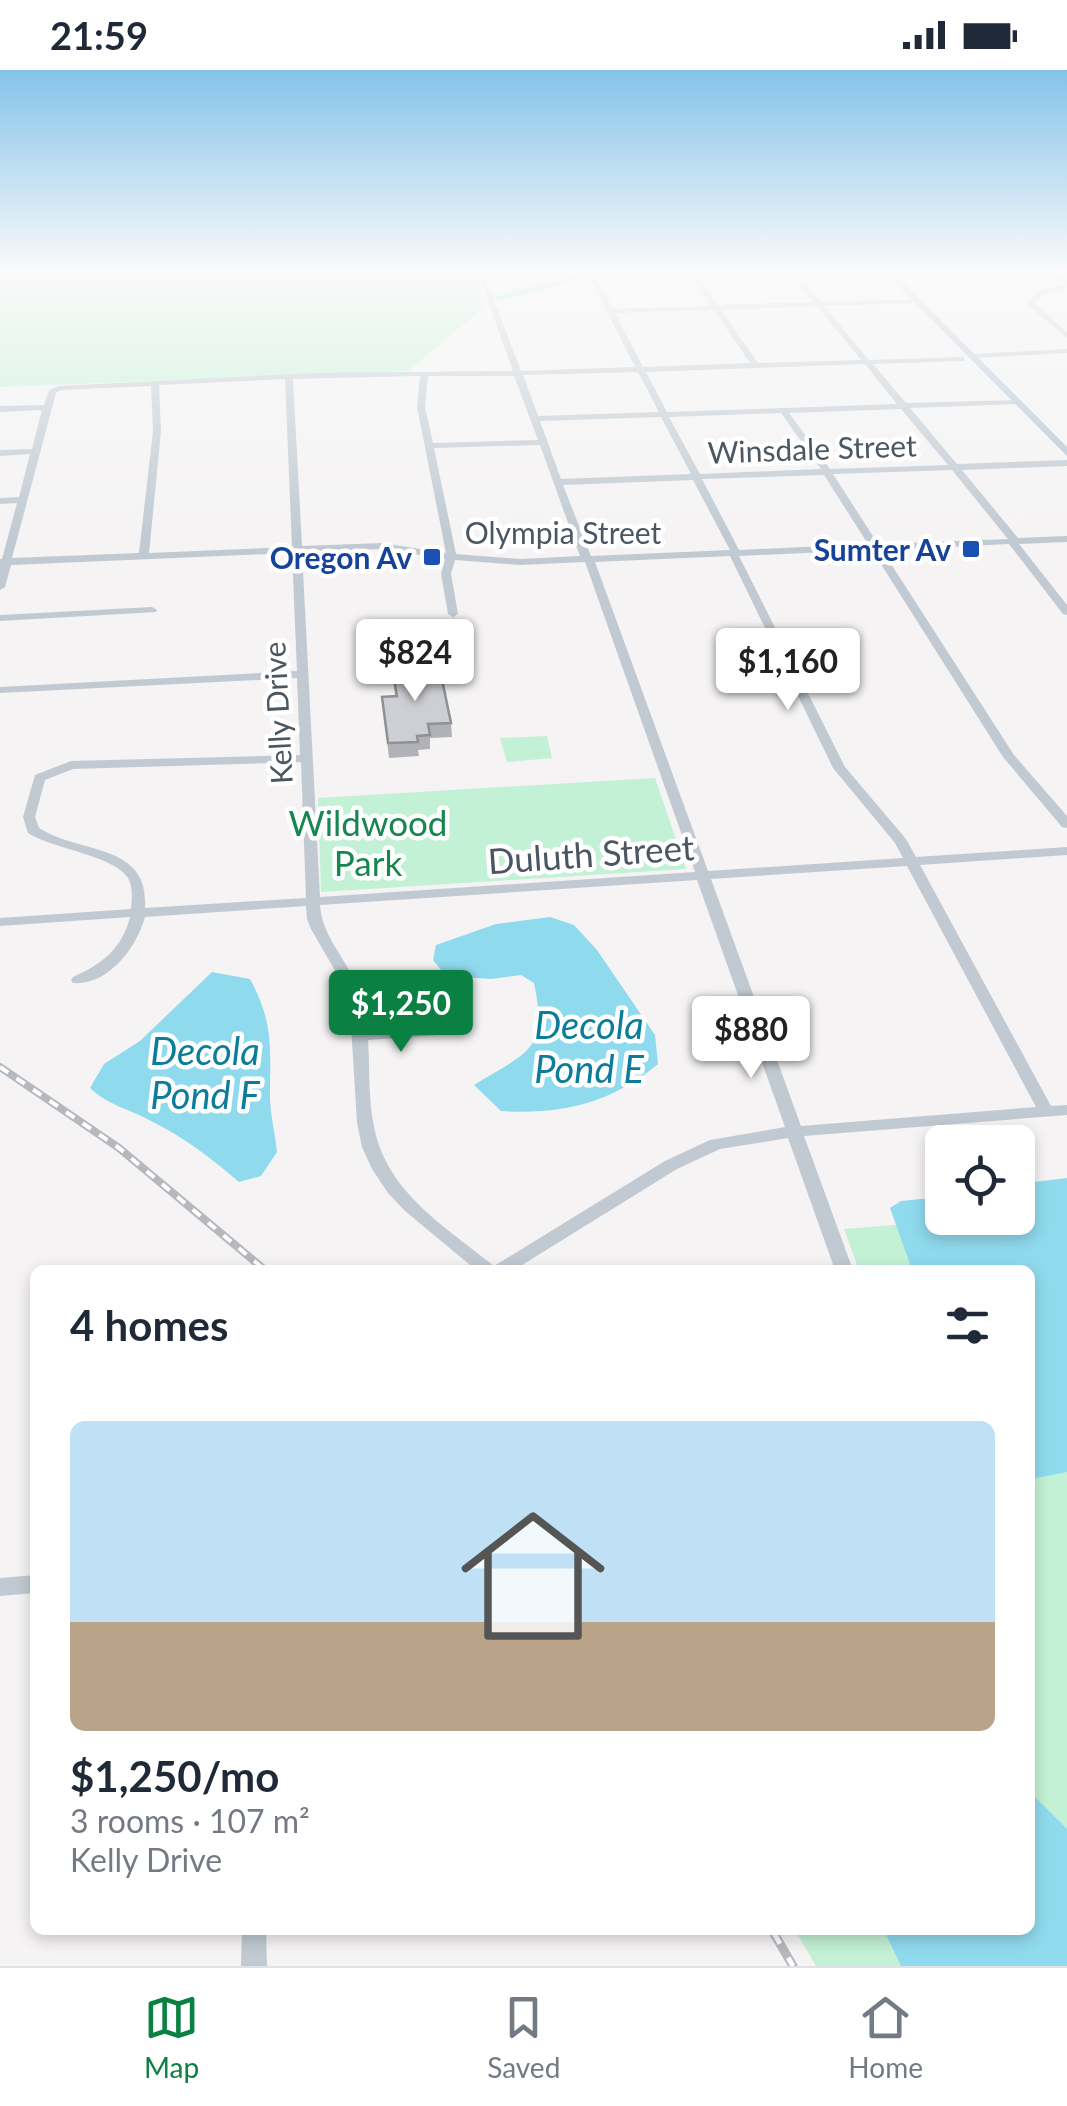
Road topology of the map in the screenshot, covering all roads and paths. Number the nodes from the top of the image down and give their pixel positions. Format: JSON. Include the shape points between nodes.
{"nodes":[{"id":1,"x":515,"y":359,"type":"edge"},
{"id":2,"x":636,"y":359,"type":"edge"},
{"id":3,"x":751,"y":359,"type":"edge"},
{"id":4,"x":866,"y":359,"type":"edge"},
{"id":5,"x":918,"y":359,"type":"edge"},
{"id":6,"x":970,"y":359,"type":"edge"},
{"id":7,"x":868,"y":362,"type":"junction"},
{"id":8,"x":755,"y":366,"type":"junction"},
{"id":9,"x":642,"y":370,"type":"junction"},
{"id":10,"x":520,"y":373,"type":"junction"},
{"id":11,"x":424,"y":374,"type":"junction"},
{"id":12,"x":289,"y":378,"type":"junction"},
{"id":13,"x":155,"y":383,"type":"junction"},
{"id":14,"x":1018,"y":402,"type":"junction"},
{"id":15,"x":904,"y":406,"type":"junction"},
{"id":16,"x":47,"y":408,"type":"junction"},
{"id":17,"x":0,"y":410,"type":"edge"},
{"id":18,"x":782,"y":410,"type":"junction"},
{"id":19,"x":665,"y":414,"type":"junction"},
{"id":20,"x":537,"y":419,"type":"junction"},
{"id":21,"x":546,"y":442,"type":"junction"},
{"id":22,"x":430,"y":446,"type":"junction"},
{"id":23,"x":36,"y":451,"type":"junction"},
{"id":24,"x":0,"y":453,"type":"edge"},
{"id":25,"x":1067,"y":453,"type":"edge"},
{"id":26,"x":1067,"y":463,"type":"edge"},
{"id":27,"x":955,"y":467,"type":"junction"},
{"id":28,"x":828,"y":472,"type":"junction"},
{"id":29,"x":697,"y":477,"type":"junction"},
{"id":30,"x":559,"y":482,"type":"junction"},
{"id":31,"x":22,"y":500,"type":"junction"},
{"id":32,"x":0,"y":502,"type":"edge"},
{"id":33,"x":1067,"y":539,"type":"edge"},
{"id":34,"x":1014,"y":542,"type":"junction"},
{"id":35,"x":874,"y":548,"type":"junction"},
{"id":36,"x":297,"y":550,"type":"junction"},
{"id":37,"x":144,"y":556,"type":"junction"},
{"id":38,"x":450,"y":556,"type":"junction"},
{"id":39,"x":734,"y":556,"type":"junction"},
{"id":40,"x":590,"y":560,"type":"junction"},
{"id":41,"x":4,"y":562,"type":"edge"},
{"id":42,"x":0,"y":587,"type":"edge"},
{"id":43,"x":152,"y":610,"type":"dead end"},
{"id":44,"x":1067,"y":612,"type":"edge"},
{"id":45,"x":454,"y":614,"type":"dead end"},
{"id":46,"x":0,"y":618,"type":"edge"},
{"id":47,"x":303,"y":674,"type":"junction"},
{"id":48,"x":0,"y":690,"type":"edge"},
{"id":49,"x":306,"y":758,"type":"junction"},
{"id":50,"x":1067,"y":824,"type":"edge"},
{"id":51,"x":1067,"y":851,"type":"edge"},
{"id":52,"x":911,"y":862,"type":"junction"},
{"id":53,"x":702,"y":876,"type":"junction"},
{"id":54,"x":313,"y":902,"type":"junction"},
{"id":55,"x":136,"y":913,"type":"junction"},
{"id":56,"x":0,"y":922,"type":"edge"},
{"id":57,"x":78,"y":980,"type":"dead end"},
{"id":58,"x":438,"y":1030,"type":"dead end"},
{"id":59,"x":360,"y":1036,"type":"junction"},
{"id":60,"x":1067,"y":1110,"type":"edge"},
{"id":61,"x":1046,"y":1112,"type":"junction"},
{"id":62,"x":794,"y":1132,"type":"junction"},
{"id":63,"x":482,"y":1265,"type":"edge"},
{"id":64,"x":509,"y":1265,"type":"edge"},
{"id":65,"x":842,"y":1265,"type":"edge"},
{"id":66,"x":30,"y":1584,"type":"edge"},
{"id":67,"x":0,"y":1587,"type":"edge"},
{"id":68,"x":254,"y":1935,"type":"edge"},
{"id":69,"x":254,"y":1966,"type":"edge"}],
"edges":[{"from":1,"to":10,"type":"street"},
{"from":2,"to":9,"type":"street"},
{"from":3,"to":8,"type":"street"},
{"from":4,"to":7,"type":"street"},
{"from":5,"to":7,"type":"street"},
{"from":6,"to":14,"type":"main road"},
{"from":7,"to":8,"type":"street"},
{"from":7,"to":15,"type":"street"},
{"from":8,"to":9,"type":"street"},
{"from":9,"to":10,"type":"street"},
{"from":9,"to":19,"type":"street"},
{"from":10,"to":11,"type":"street"},
{"from":10,"to":20,"type":"street"},
{"from":11,"to":12,"type":"street"},
{"from":11,"to":22,"type":"street","via":[[421,408]]},
{"from":12,"to":13,"type":"street"},
{"from":12,"to":36,"type":"street","name":"Kelly Drive"},
{"from":13,"to":16,"type":"street","via":[[59,388]]},
{"from":13,"to":37,"type":"street"},
{"from":14,"to":15,"type":"street"},
{"from":14,"to":25,"type":"main road"},
{"from":15,"to":18,"type":"street"},
{"from":15,"to":27,"type":"street"},
{"from":16,"to":17,"type":"street"},
{"from":16,"to":23,"type":"street"},
{"from":18,"to":19,"type":"street"},
{"from":18,"to":28,"type":"street"},
{"from":19,"to":20,"type":"street"},
{"from":19,"to":29,"type":"street"},
{"from":20,"to":21,"type":"street"},
{"from":21,"to":22,"type":"street"},
{"from":21,"to":30,"type":"street"},
{"from":22,"to":38,"type":"street"},
{"from":23,"to":24,"type":"street"},
{"from":23,"to":31,"type":"street"},
{"from":26,"to":27,"type":"street","name":"Winsdale Street"},
{"from":27,"to":28,"type":"street","name":"Winsdale Street"},
{"from":27,"to":34,"type":"street"},
{"from":28,"to":29,"type":"street","name":"Winsdale Street"},
{"from":28,"to":35,"type":"street"},
{"from":29,"to":30,"type":"street","name":"Winsdale Street"},
{"from":29,"to":39,"type":"street"},
{"from":30,"to":40,"type":"street"},
{"from":31,"to":32,"type":"street"},
{"from":31,"to":41,"type":"street"},
{"from":33,"to":34,"type":"street","name":"Olympia Street"},
{"from":34,"to":35,"type":"street","name":"Olympia Street"},
{"from":34,"to":44,"type":"street"},
{"from":35,"to":39,"type":"street","name":"Olympia Street"},
{"from":35,"to":50,"type":"street","via":[[1009,757]]},
{"from":36,"to":37,"type":"street","name":"Olympia Street"},
{"from":36,"to":38,"type":"street","name":"Olympia Street","via":[[382,546]]},
{"from":36,"to":47,"type":"street","name":"Kelly Drive"},
{"from":37,"to":41,"type":"street","name":"Olympia Street"},
{"from":38,"to":40,"type":"street","name":"Olympia Street"},
{"from":38,"to":45,"type":"street","via":[[446,574]]},
{"from":39,"to":40,"type":"street","name":"Olympia Street"},
{"from":39,"to":52,"type":"street","via":[[838,768],[891,826]]},
{"from":40,"to":53,"type":"street"},
{"from":41,"to":42,"type":"street"},
{"from":43,"to":46,"type":"street"},
{"from":47,"to":48,"type":"street"},
{"from":47,"to":49,"type":"street","name":"Kelly Drive"},
{"from":49,"to":54,"type":"street","name":"Kelly Drive"},
{"from":49,"to":55,"type":"street","via":[[71,765],[40,778],[29,816],[33,830],[132,872]]},
{"from":51,"to":52,"type":"street","name":"Duluth Street"},
{"from":52,"to":53,"type":"street","name":"Duluth Street"},
{"from":52,"to":61,"type":"street"},
{"from":53,"to":54,"type":"street","name":"Duluth Street"},
{"from":53,"to":62,"type":"street"},
{"from":54,"to":55,"type":"street","name":"Duluth Street"},
{"from":54,"to":59,"type":"street","name":"Kelly Drive","via":[[321,938],[352,992]]},
{"from":55,"to":56,"type":"street","name":"Duluth Street"},
{"from":55,"to":57,"type":"street","via":[[131,941],[120,956]]},
{"from":58,"to":59,"type":"street"},
{"from":59,"to":63,"type":"street","name":"Kelly Drive","via":[[364,1124],[378,1169],[414,1212]]},
{"from":60,"to":61,"type":"street"},
{"from":61,"to":62,"type":"street"},
{"from":62,"to":64,"type":"street","via":[[692,1153]]},
{"from":62,"to":65,"type":"street"},
{"from":66,"to":67,"type":"street"},
{"from":68,"to":69,"type":"street"}]}
